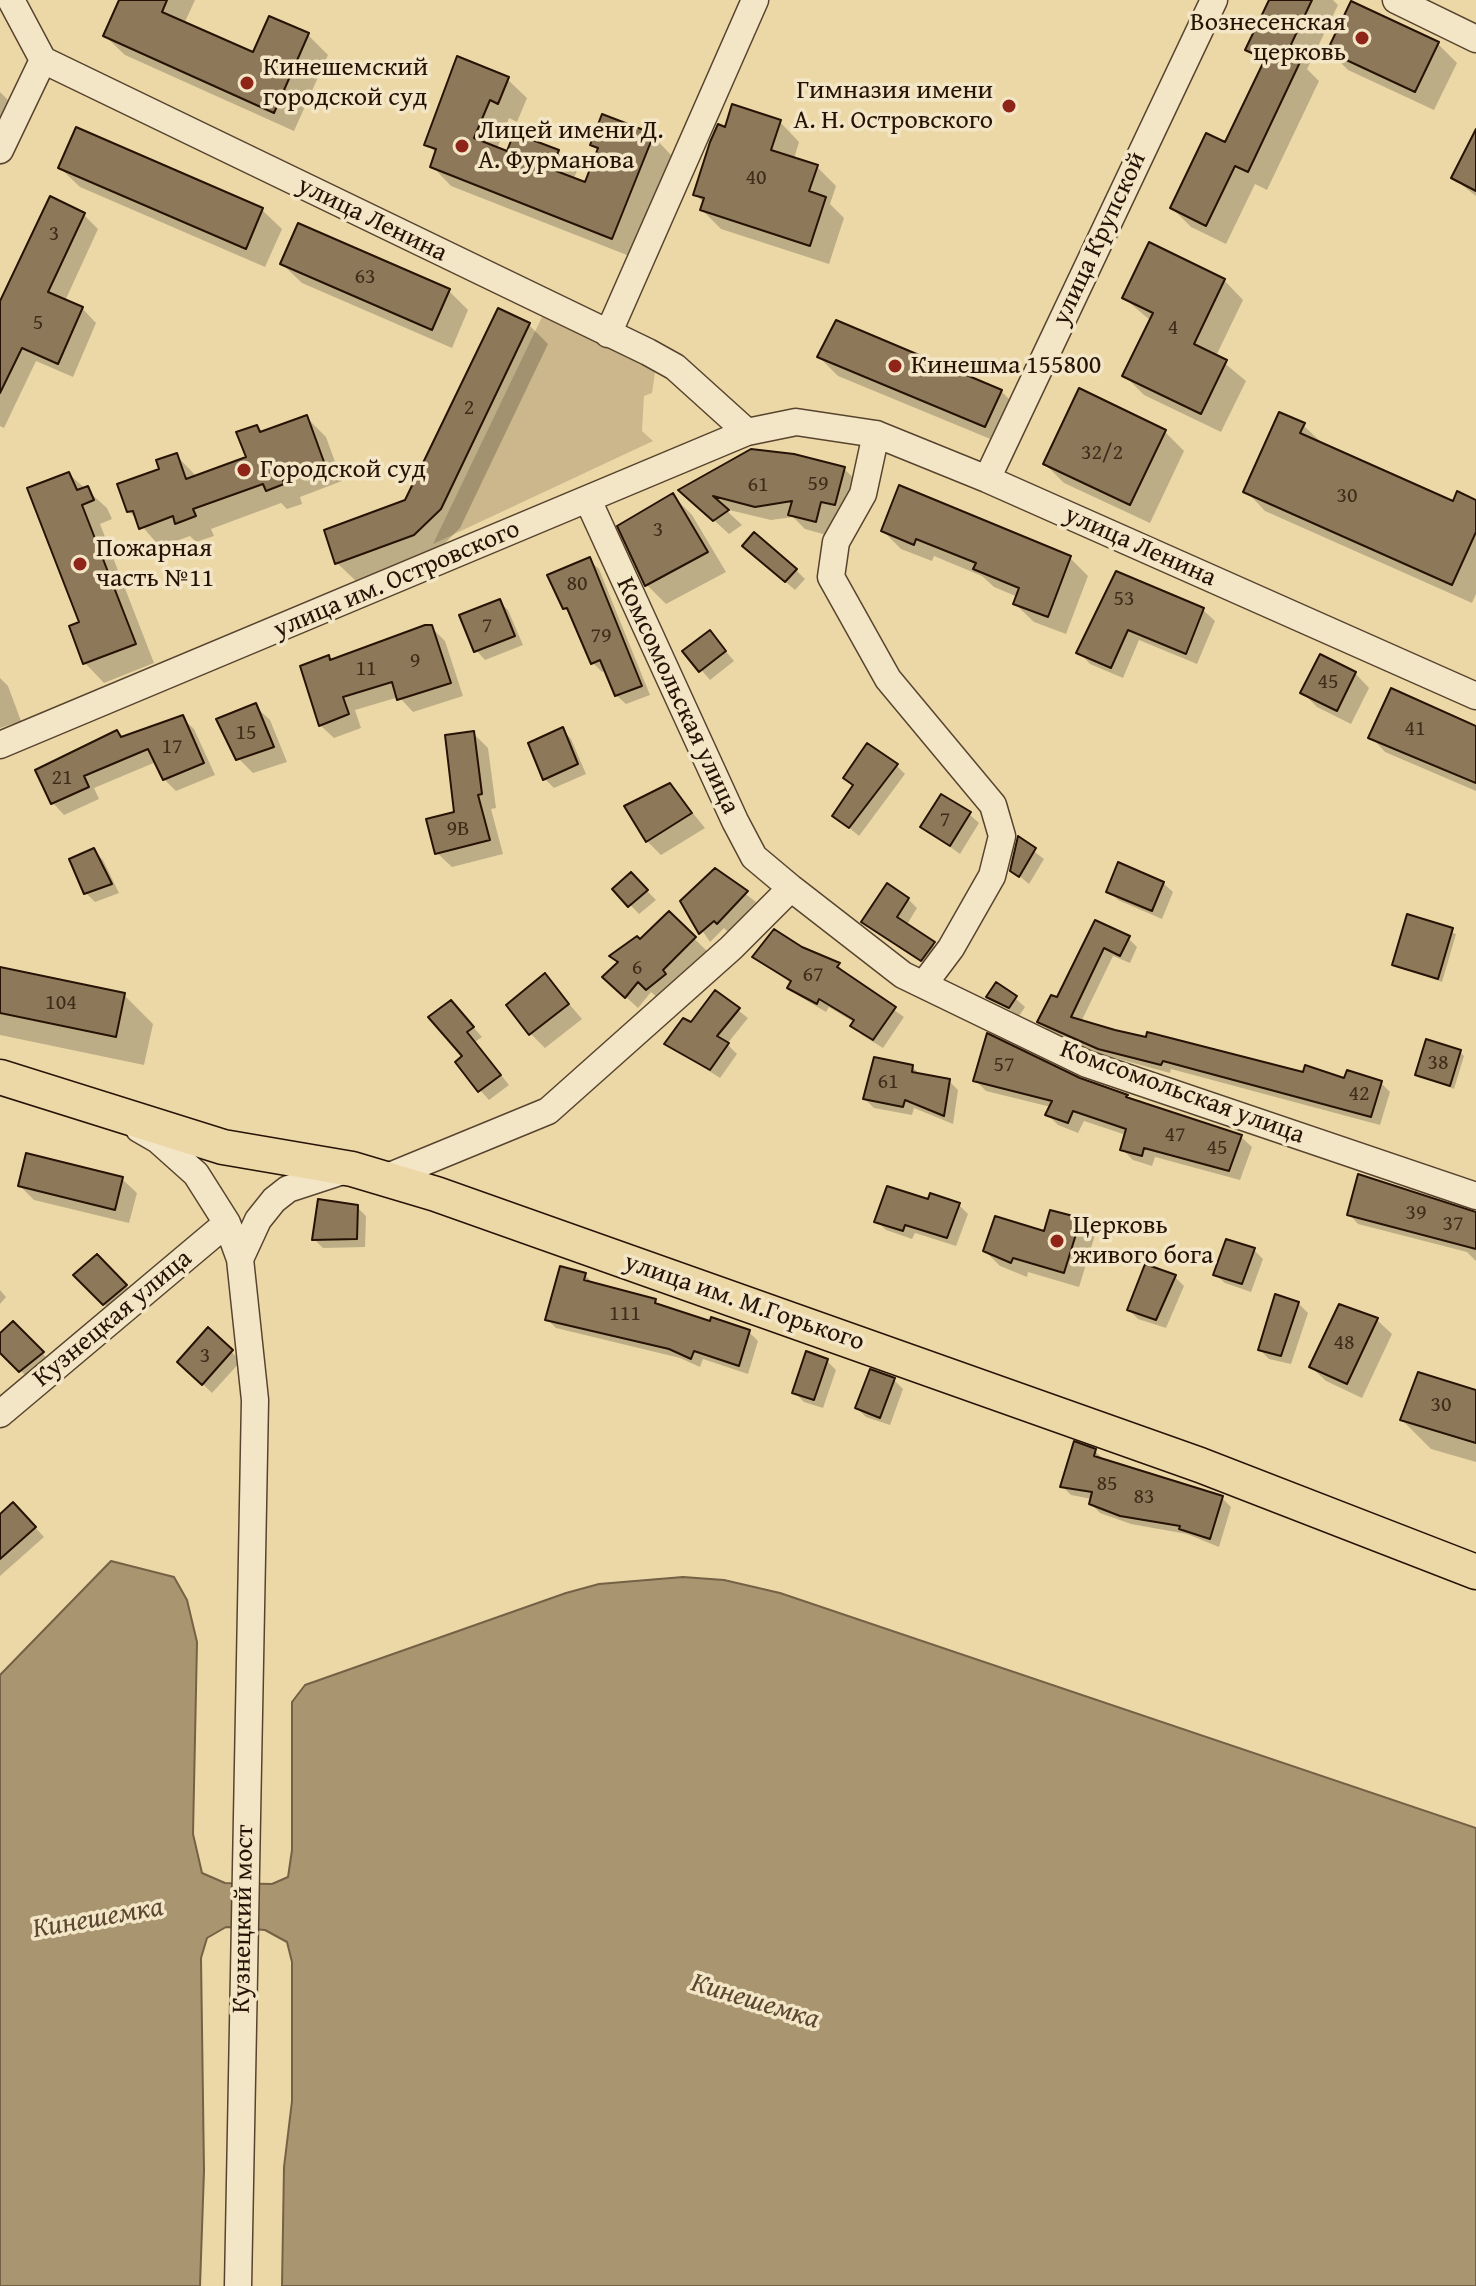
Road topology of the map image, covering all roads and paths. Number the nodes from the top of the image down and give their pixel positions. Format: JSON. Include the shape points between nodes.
{"nodes":[{"id":1,"x":11,"y":0,"type":"edge"},
{"id":2,"x":755,"y":0,"type":"edge"},
{"id":3,"x":1214,"y":0,"type":"edge"},
{"id":4,"x":1396,"y":0,"type":"edge"},
{"id":5,"x":1476,"y":39,"type":"edge"},
{"id":6,"x":43,"y":60,"type":"junction"},
{"id":7,"x":0,"y":150,"type":"edge"},
{"id":8,"x":608,"y":334,"type":"junction"},
{"id":9,"x":796,"y":422,"type":"joint"},
{"id":10,"x":747,"y":432,"type":"junction"},
{"id":11,"x":876,"y":434,"type":"junction"},
{"id":12,"x":987,"y":479,"type":"junction"},
{"id":13,"x":588,"y":500,"type":"junction"},
{"id":14,"x":1476,"y":696,"type":"edge"},
{"id":15,"x":0,"y":745,"type":"edge"},
{"id":16,"x":791,"y":888,"type":"junction"},
{"id":17,"x":924,"y":984,"type":"junction"},
{"id":18,"x":0,"y":1077,"type":"edge"},
{"id":19,"x":115,"y":1114,"type":"junction"},
{"id":20,"x":352,"y":1169,"type":"junction"},
{"id":21,"x":385,"y":1178,"type":"junction"},
{"id":22,"x":1476,"y":1196,"type":"edge"},
{"id":23,"x":227,"y":1223,"type":"junction"},
{"id":24,"x":240,"y":1259,"type":"junction"},
{"id":25,"x":0,"y":1414,"type":"edge"},
{"id":26,"x":1476,"y":1572,"type":"edge"},
{"id":27,"x":238,"y":2286,"type":"edge"}],
"edges":[{"from":1,"to":6,"type":"street"},
{"from":2,"to":8,"type":"street"},
{"from":3,"to":12,"type":"street","name":"улица Крупской"},
{"from":4,"to":5,"type":"street"},
{"from":6,"to":7,"type":"street"},
{"from":6,"to":8,"type":"street","name":"улица Ленина"},
{"from":8,"to":10,"type":"street","name":"улица Ленина","via":[[675,367]]},
{"from":9,"to":10,"type":"street","name":"улица им. Островского"},
{"from":9,"to":11,"type":"street","name":"улица Ленина"},
{"from":10,"to":13,"type":"street","name":"улица им. Островского"},
{"from":11,"to":12,"type":"street","name":"улица Ленина"},
{"from":11,"to":17,"type":"street","via":[[863,494],[836,542],[831,577],[888,679],[993,805],[1002,836],[992,876]]},
{"from":12,"to":14,"type":"street","name":"улица Ленина"},
{"from":13,"to":15,"type":"street","name":"улица им. Островского"},
{"from":13,"to":16,"type":"street","name":"Комсомольская улица","via":[[735,821],[754,857]]},
{"from":16,"to":17,"type":"street","name":"Комсомольская улица","via":[[903,975]]},
{"from":16,"to":21,"type":"street","via":[[548,1111]]},
{"from":17,"to":22,"type":"street","name":"Комсомольская улица","via":[[1087,1064]]},
{"from":18,"to":19,"type":"main road","name":"улица им. М.Горького"},
{"from":19,"to":20,"type":"main road","name":"улица им. М.Горького","via":[[223,1147]]},
{"from":19,"to":23,"type":"street","name":"Кузнецкий мост","via":[[158,1140],[196,1174]]},
{"from":20,"to":21,"type":"main road","name":"улица им. М.Горького"},
{"from":20,"to":24,"type":"street","via":[[288,1189],[258,1220]]},
{"from":21,"to":26,"type":"main road","name":"улица им. М.Горького","via":[[1185,1459]]},
{"from":23,"to":24,"type":"street","name":"Кузнецкий мост"},
{"from":23,"to":25,"type":"street","name":"Кузнецкая улица"},
{"from":24,"to":27,"type":"street","name":"Кузнецкий мост","via":[[255,1400]]}]}
